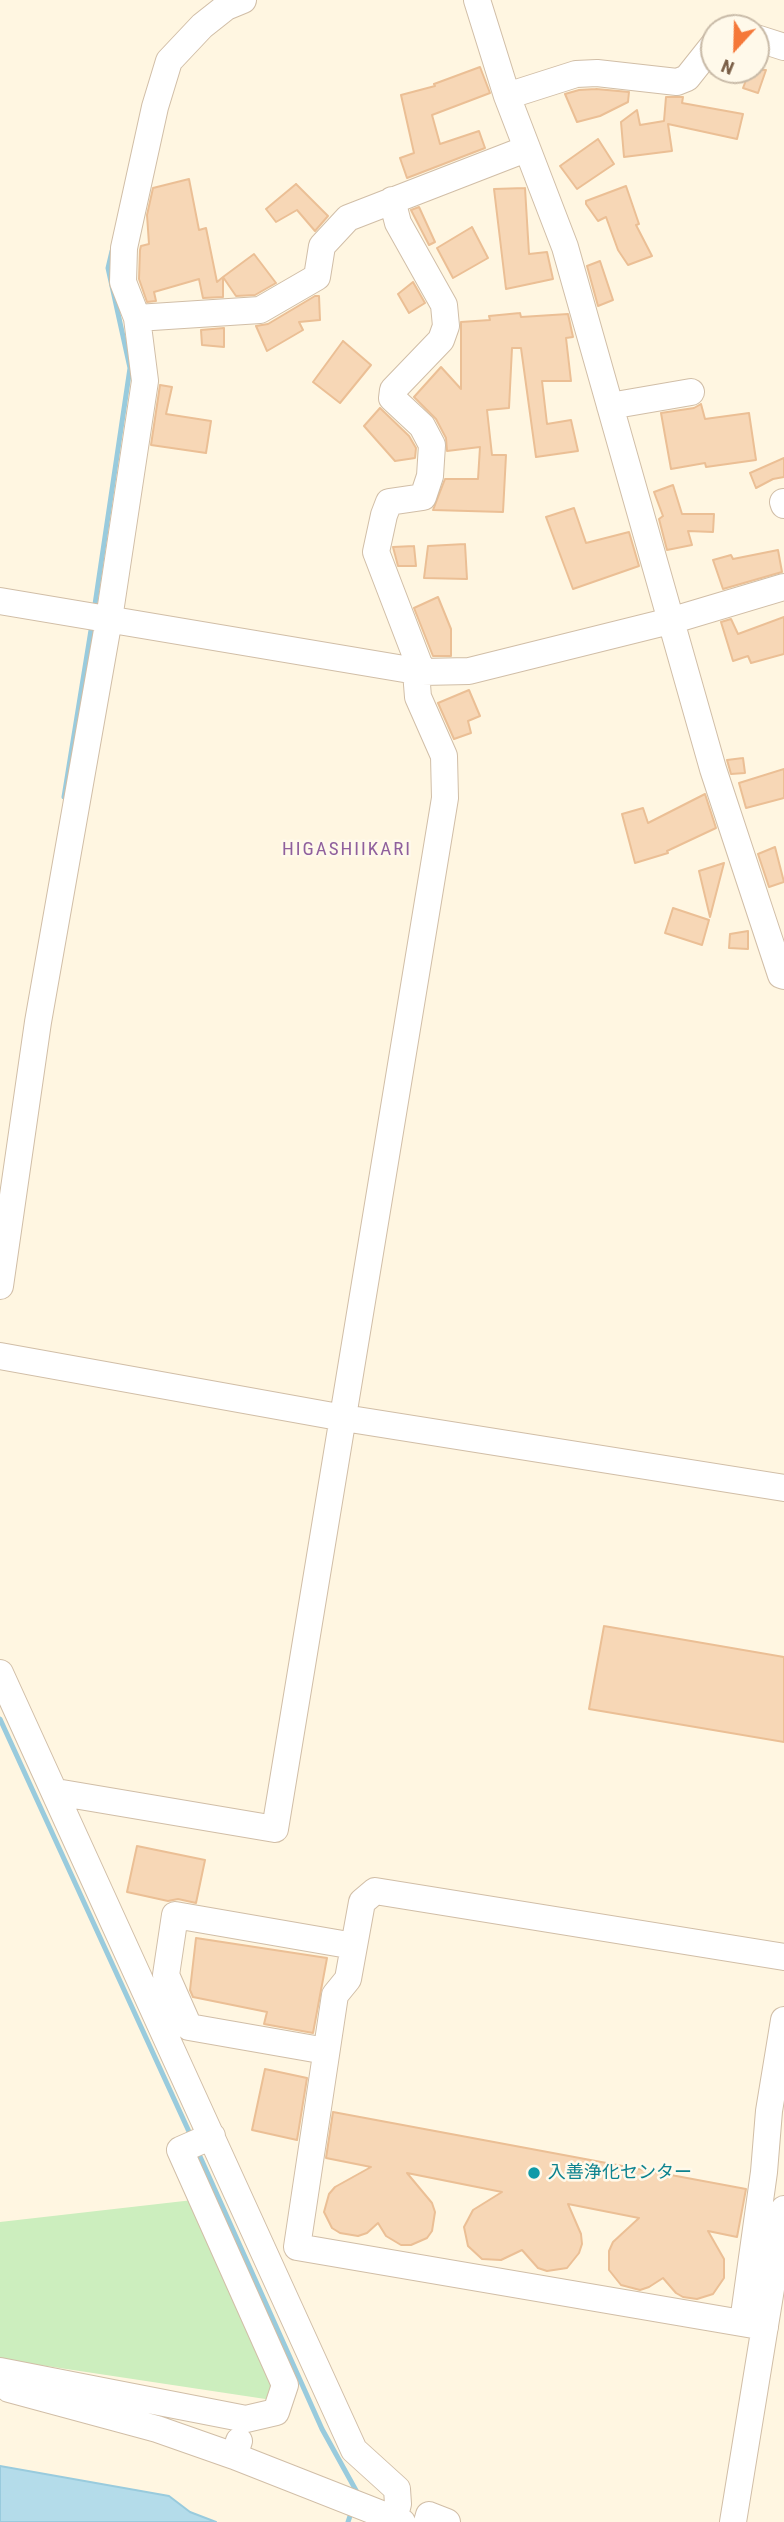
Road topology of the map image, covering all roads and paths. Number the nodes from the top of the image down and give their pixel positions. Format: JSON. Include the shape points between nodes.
{"nodes":[{"id":1,"x":477,"y":0,"type":"edge"},
{"id":2,"x":230,"y":2,"type":"edge"},
{"id":3,"x":700,"y":62,"type":"edge"},
{"id":4,"x":507,"y":96,"type":"junction"},
{"id":5,"x":526,"y":149,"type":"junction"},
{"id":6,"x":392,"y":200,"type":"junction"},
{"id":7,"x":138,"y":318,"type":"junction"},
{"id":8,"x":691,"y":392,"type":"dead end"},
{"id":9,"x":610,"y":406,"type":"junction"},
{"id":10,"x":784,"y":587,"type":"edge"},
{"id":11,"x":0,"y":601,"type":"edge"},
{"id":12,"x":109,"y":619,"type":"junction"},
{"id":13,"x":670,"y":621,"type":"junction"},
{"id":14,"x":419,"y":672,"type":"junction"},
{"id":15,"x":784,"y":975,"type":"edge"},
{"id":16,"x":0,"y":1286,"type":"edge"},
{"id":17,"x":0,"y":1356,"type":"edge"},
{"id":18,"x":344,"y":1418,"type":"junction"},
{"id":19,"x":784,"y":1488,"type":"edge"},
{"id":20,"x":0,"y":1673,"type":"edge"},
{"id":21,"x":56,"y":1792,"type":"junction"},
{"id":22,"x":354,"y":1946,"type":"junction"},
{"id":23,"x":784,"y":1956,"type":"edge"},
{"id":24,"x":784,"y":2020,"type":"edge"},
{"id":25,"x":326,"y":2050,"type":"junction"},
{"id":26,"x":212,"y":2136,"type":"junction"},
{"id":27,"x":784,"y":2209,"type":"edge"},
{"id":28,"x":754,"y":2324,"type":"junction"},
{"id":29,"x":0,"y":2371,"type":"edge"},
{"id":30,"x":0,"y":2388,"type":"edge"},
{"id":31,"x":246,"y":2419,"type":"junction"},
{"id":32,"x":234,"y":2456,"type":"junction"},
{"id":33,"x":398,"y":2520,"type":"edge"},
{"id":34,"x":427,"y":2522,"type":"edge"},
{"id":35,"x":447,"y":2522,"type":"edge"},
{"id":36,"x":733,"y":2522,"type":"edge"}],
"edges":[{"from":1,"to":4,"type":"street"},
{"from":2,"to":7,"type":"street","via":[[169,61],[155,107],[124,248],[123,282]]},
{"from":3,"to":4,"type":"street","via":[[687,78],[677,82],[576,74]]},
{"from":4,"to":5,"type":"street"},
{"from":5,"to":6,"type":"street"},
{"from":5,"to":9,"type":"street","via":[[565,247]]},
{"from":6,"to":7,"type":"street","via":[[348,218],[322,246],[317,277],[260,310]]},
{"from":6,"to":14,"type":"street","via":[[398,223],[444,305],[446,326],[440,340],[393,390],[392,398],[422,426],[432,445],[430,477],[423,497],[389,502],[376,552]]},
{"from":7,"to":12,"type":"street","via":[[145,381]]},
{"from":8,"to":9,"type":"street"},
{"from":9,"to":13,"type":"street"},
{"from":10,"to":13,"type":"street"},
{"from":11,"to":12,"type":"street"},
{"from":12,"to":14,"type":"street"},
{"from":12,"to":16,"type":"street","via":[[38,1022]]},
{"from":13,"to":14,"type":"street","via":[[469,671]]},
{"from":13,"to":15,"type":"street","via":[[713,769]]},
{"from":14,"to":18,"type":"street","via":[[418,697],[444,756],[445,798]]},
{"from":17,"to":18,"type":"street"},
{"from":18,"to":19,"type":"street"},
{"from":18,"to":21,"type":"street","via":[[275,1829]]},
{"from":20,"to":21,"type":"street"},
{"from":21,"to":26,"type":"street"},
{"from":22,"to":23,"type":"street","via":[[362,1902],[375,1891]]},
{"from":22,"to":25,"type":"street","via":[[348,1979],[335,1995]]},
{"from":22,"to":25,"type":"street","via":[[175,1915],[166,1975],[189,2027]]},
{"from":24,"to":28,"type":"street","via":[[769,2111]]},
{"from":25,"to":28,"type":"street","via":[[297,2247]]},
{"from":26,"to":31,"type":"street","via":[[180,2150],[285,2385],[276,2412]]},
{"from":26,"to":33,"type":"street","via":[[354,2450],[397,2488]]},
{"from":27,"to":28,"type":"street"},
{"from":28,"to":36,"type":"street"},
{"from":29,"to":31,"type":"street"},
{"from":30,"to":32,"type":"street","via":[[157,2429]]},
{"from":31,"to":32,"type":"street"},
{"from":32,"to":33,"type":"street"},
{"from":34,"to":35,"type":"street","via":[[429,2515]]}]}
